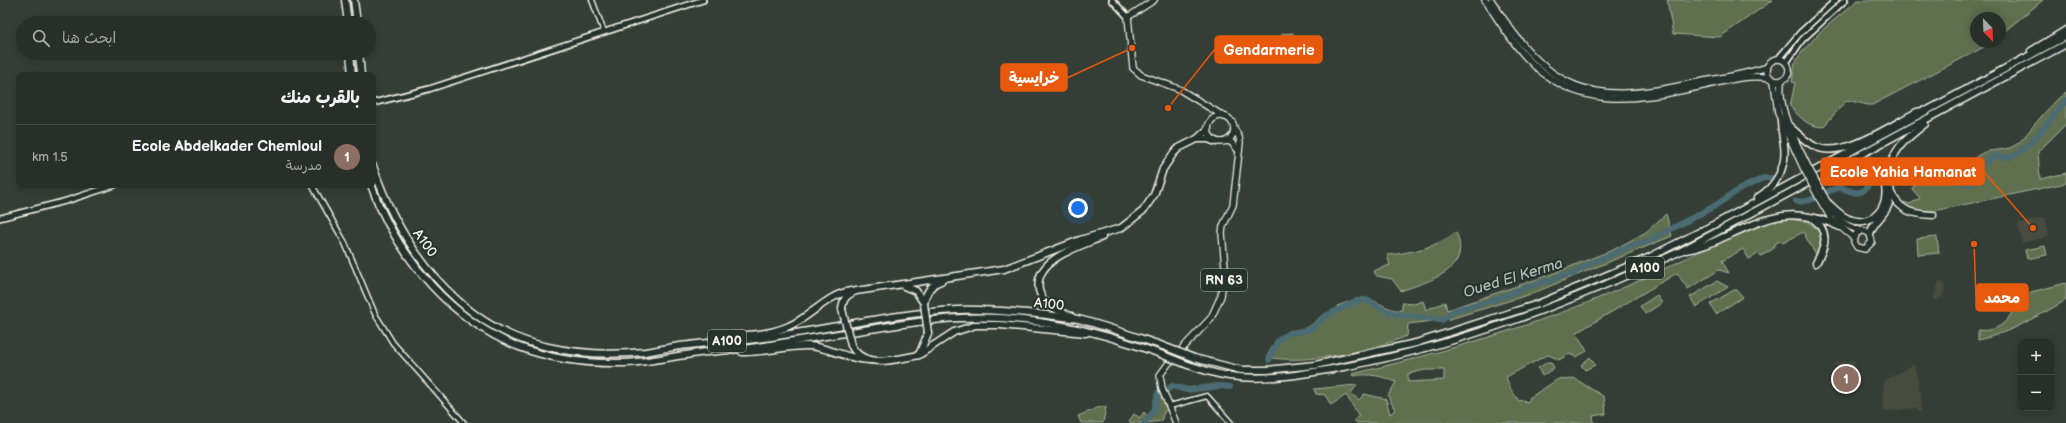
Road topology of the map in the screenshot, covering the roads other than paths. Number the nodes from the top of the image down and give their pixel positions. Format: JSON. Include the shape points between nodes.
{"nodes":[{"id":1,"x":345,"y":0,"type":"edge"},
{"id":2,"x":354,"y":0,"type":"edge"},
{"id":3,"x":592,"y":0,"type":"edge"},
{"id":4,"x":703,"y":0,"type":"edge"},
{"id":5,"x":1112,"y":0,"type":"edge"},
{"id":6,"x":1154,"y":0,"type":"edge"},
{"id":7,"x":1486,"y":0,"type":"edge"},
{"id":8,"x":1491,"y":0,"type":"edge"},
{"id":9,"x":1836,"y":0,"type":"edge"},
{"id":10,"x":1845,"y":0,"type":"edge"},
{"id":11,"x":347,"y":16,"type":"edge"},
{"id":12,"x":356,"y":16,"type":"edge"},
{"id":13,"x":1128,"y":17,"type":"junction"},
{"id":14,"x":2066,"y":30,"type":"edge"},
{"id":15,"x":604,"y":32,"type":"junction"},
{"id":16,"x":2066,"y":36,"type":"edge"},
{"id":17,"x":2066,"y":44,"type":"edge"},
{"id":18,"x":1778,"y":59,"type":"junction"},
{"id":19,"x":351,"y":60,"type":"edge"},
{"id":20,"x":360,"y":60,"type":"edge"},
{"id":21,"x":1786,"y":63,"type":"junction"},
{"id":22,"x":1767,"y":67,"type":"junction"},
{"id":23,"x":352,"y":72,"type":"edge"},
{"id":24,"x":361,"y":72,"type":"edge"},
{"id":25,"x":1772,"y":79,"type":"junction"},
{"id":26,"x":1781,"y":81,"type":"junction"},
{"id":27,"x":376,"y":102,"type":"edge"},
{"id":28,"x":1209,"y":109,"type":"junction"},
{"id":29,"x":1930,"y":109,"type":"junction"},
{"id":30,"x":1934,"y":116,"type":"junction"},
{"id":31,"x":1225,"y":117,"type":"junction"},
{"id":32,"x":1781,"y":120,"type":"junction"},
{"id":33,"x":1787,"y":124,"type":"junction"},
{"id":34,"x":1209,"y":126,"type":"junction"},
{"id":35,"x":1234,"y":130,"type":"junction"},
{"id":36,"x":1197,"y":139,"type":"junction"},
{"id":37,"x":1227,"y":141,"type":"junction"},
{"id":38,"x":1216,"y":142,"type":"junction"},
{"id":39,"x":1239,"y":151,"type":"junction"},
{"id":40,"x":1806,"y":168,"type":"junction"},
{"id":41,"x":1829,"y":172,"type":"junction"},
{"id":42,"x":376,"y":174,"type":"edge"},
{"id":43,"x":106,"y":188,"type":"edge"},
{"id":44,"x":314,"y":188,"type":"edge"},
{"id":45,"x":372,"y":188,"type":"edge"},
{"id":46,"x":1891,"y":193,"type":"junction"},
{"id":47,"x":1823,"y":199,"type":"junction"},
{"id":48,"x":1932,"y":215,"type":"dead end"},
{"id":49,"x":1810,"y":216,"type":"junction"},
{"id":50,"x":0,"y":218,"type":"edge"},
{"id":51,"x":1721,"y":221,"type":"junction"},
{"id":52,"x":1840,"y":227,"type":"junction"},
{"id":53,"x":1121,"y":228,"type":"junction"},
{"id":54,"x":1861,"y":231,"type":"junction"},
{"id":55,"x":1870,"y":234,"type":"junction"},
{"id":56,"x":1854,"y":238,"type":"junction"},
{"id":57,"x":1683,"y":250,"type":"junction"},
{"id":58,"x":1816,"y":263,"type":"dead end"},
{"id":59,"x":960,"y":276,"type":"junction"},
{"id":60,"x":891,"y":286,"type":"junction"},
{"id":61,"x":856,"y":291,"type":"junction"},
{"id":62,"x":924,"y":304,"type":"junction"},
{"id":63,"x":1080,"y":319,"type":"junction"},
{"id":64,"x":1123,"y":341,"type":"junction"},
{"id":65,"x":685,"y":345,"type":"junction"},
{"id":66,"x":712,"y":351,"type":"junction"},
{"id":67,"x":919,"y":355,"type":"junction"},
{"id":68,"x":870,"y":360,"type":"junction"},
{"id":69,"x":1170,"y":406,"type":"junction"},
{"id":70,"x":464,"y":423,"type":"edge"},
{"id":71,"x":1176,"y":423,"type":"edge"},
{"id":72,"x":1231,"y":423,"type":"edge"}],
"edges":[{"from":1,"to":11,"type":"highway"},
{"from":2,"to":12,"type":"highway"},
{"from":3,"to":15,"type":"street"},
{"from":4,"to":15,"type":"main road"},
{"from":5,"to":13,"type":"main road"},
{"from":6,"to":13,"type":"main road"},
{"from":7,"to":25,"type":"main road","via":[[1520,50],[1533,64],[1560,84],[1589,96],[1638,98],[1762,76]]},
{"from":8,"to":22,"type":"main road","via":[[1514,35],[1534,59],[1560,78],[1591,90],[1613,94],[1641,93]]},
{"from":9,"to":18,"type":"main road","via":[[1808,24]]},
{"from":10,"to":21,"type":"main road","via":[[1806,37]]},
{"from":13,"to":28,"type":"main road","via":[[1133,68],[1141,75],[1179,89]]},
{"from":14,"to":29,"type":"highway"},
{"from":15,"to":27,"type":"main road","via":[[430,89]]},
{"from":16,"to":29,"type":"highway","number":"A100"},
{"from":17,"to":30,"type":"highway","number":"A100"},
{"from":18,"to":21,"type":"main road"},
{"from":18,"to":22,"type":"main road","via":[[1771,61]]},
{"from":19,"to":23,"type":"highway"},
{"from":20,"to":24,"type":"highway"},
{"from":21,"to":26,"type":"main road","via":[[1789,74]]},
{"from":22,"to":25,"type":"main road"},
{"from":25,"to":26,"type":"main road"},
{"from":25,"to":32,"type":"main road"},
{"from":26,"to":33,"type":"main road","via":[[1781,102]]},
{"from":28,"to":31,"type":"main road"},
{"from":28,"to":34,"type":"main road"},
{"from":29,"to":33,"type":"highway","via":[[1917,112],[1855,145],[1831,151],[1815,147]]},
{"from":29,"to":51,"type":"highway","number":"A100"},
{"from":30,"to":41,"type":"highway","number":"A100"},
{"from":30,"to":46,"type":"highway","via":[[1904,140],[1893,156],[1890,170]]},
{"from":31,"to":34,"type":"main road","via":[[1214,118]]},
{"from":31,"to":35,"type":"main road","via":[[1232,122]]},
{"from":32,"to":40,"type":"main road"},
{"from":32,"to":51,"type":"highway","via":[[1784,155],[1783,166],[1776,180],[1764,194]]},
{"from":33,"to":40,"type":"main road"},
{"from":34,"to":36,"type":"highway"},
{"from":34,"to":38,"type":"main road","via":[[1210,136]]},
{"from":35,"to":37,"type":"main road","via":[[1232,137]]},
{"from":35,"to":39,"type":"main road","via":[[1239,137]]},
{"from":36,"to":38,"type":"highway"},
{"from":36,"to":53,"type":"highway","via":[[1173,154],[1163,169],[1154,195],[1143,211]]},
{"from":37,"to":38,"type":"main road"},
{"from":37,"to":39,"type":"main road"},
{"from":39,"to":69,"type":"main road","number":"RN 63","via":[[1233,205],[1222,233],[1225,267],[1221,296],[1211,318],[1160,375],[1162,389]]},
{"from":40,"to":47,"type":"main road","bridge":true},
{"from":41,"to":47,"type":"highway","via":[[1858,167],[1875,173],[1886,188],[1886,199],[1880,210],[1864,221],[1851,220]]},
{"from":41,"to":57,"type":"highway","number":"A100"},
{"from":42,"to":65,"type":"highway","name":"A100","number":"A100","via":[[391,212],[420,258],[447,291],[496,328],[525,341],[566,350],[629,353]]},
{"from":43,"to":50,"type":"main road"},
{"from":44,"to":70,"type":"street","via":[[342,238],[375,314],[393,343]]},
{"from":45,"to":66,"type":"highway","name":"A100","number":"A100","via":[[384,216],[423,276],[459,312],[502,340],[534,354],[599,363],[651,361]]},
{"from":46,"to":48,"type":"highway","via":[[1898,204],[1908,212]]},
{"from":46,"to":55,"type":"highway","via":[[1888,208],[1874,224]]},
{"from":47,"to":52,"type":"main road","via":[[1829,216]]},
{"from":47,"to":54,"type":"main road","via":[[1839,219]]},
{"from":49,"to":52,"type":"highway"},
{"from":49,"to":57,"type":"highway","via":[[1787,215],[1770,218],[1706,245]]},
{"from":49,"to":58,"type":"highway","via":[[1820,224],[1825,236],[1824,248]]},
{"from":51,"to":63,"type":"highway","name":"A100","number":"A100","bridge":true,"via":[[1648,258],[1538,304],[1392,350],[1315,365],[1241,370],[1194,358]]},
{"from":52,"to":56,"type":"main road"},
{"from":53,"to":59,"type":"highway","via":[[1080,240],[1004,269]]},
{"from":53,"to":63,"type":"highway","via":[[1057,258],[1041,272],[1038,286],[1044,300],[1056,310]]},
{"from":54,"to":55,"type":"main road"},
{"from":54,"to":56,"type":"main road","via":[[1857,232]]},
{"from":55,"to":56,"type":"main road","via":[[1872,242],[1865,249],[1857,247]]},
{"from":57,"to":64,"type":"highway","name":"A100","number":"A100","bridge":true,"via":[[1553,307],[1393,357],[1323,371],[1271,377],[1229,376],[1188,365]]},
{"from":59,"to":60,"type":"highway"},
{"from":59,"to":62,"type":"highway","via":[[938,282],[928,292]]},
{"from":60,"to":61,"type":"highway"},
{"from":60,"to":62,"type":"highway","via":[[912,288],[921,296]]},
{"from":61,"to":65,"type":"highway","via":[[836,296],[802,320],[787,327],[747,336],[706,339]]},
{"from":61,"to":68,"type":"highway","bridge":true,"via":[[848,294],[842,308],[851,345],[857,354]]},
{"from":62,"to":67,"type":"highway","bridge":true,"via":[[928,333]]},
{"from":63,"to":65,"type":"highway","name":"A100","number":"A100","via":[[1004,311],[958,310],[846,323],[754,340]]},
{"from":64,"to":66,"type":"highway","name":"A100","number":"A100","via":[[1077,327],[1042,322],[959,318],[825,335],[754,348]]},
{"from":64,"to":67,"type":"highway","via":[[1060,330],[976,325],[954,332]]},
{"from":66,"to":68,"type":"highway","via":[[753,353],[812,346]]},
{"from":67,"to":68,"type":"highway"},
{"from":69,"to":71,"type":"main road","number":"RN 63"},
{"from":69,"to":72,"type":"street","via":[[1207,396]]}]}
